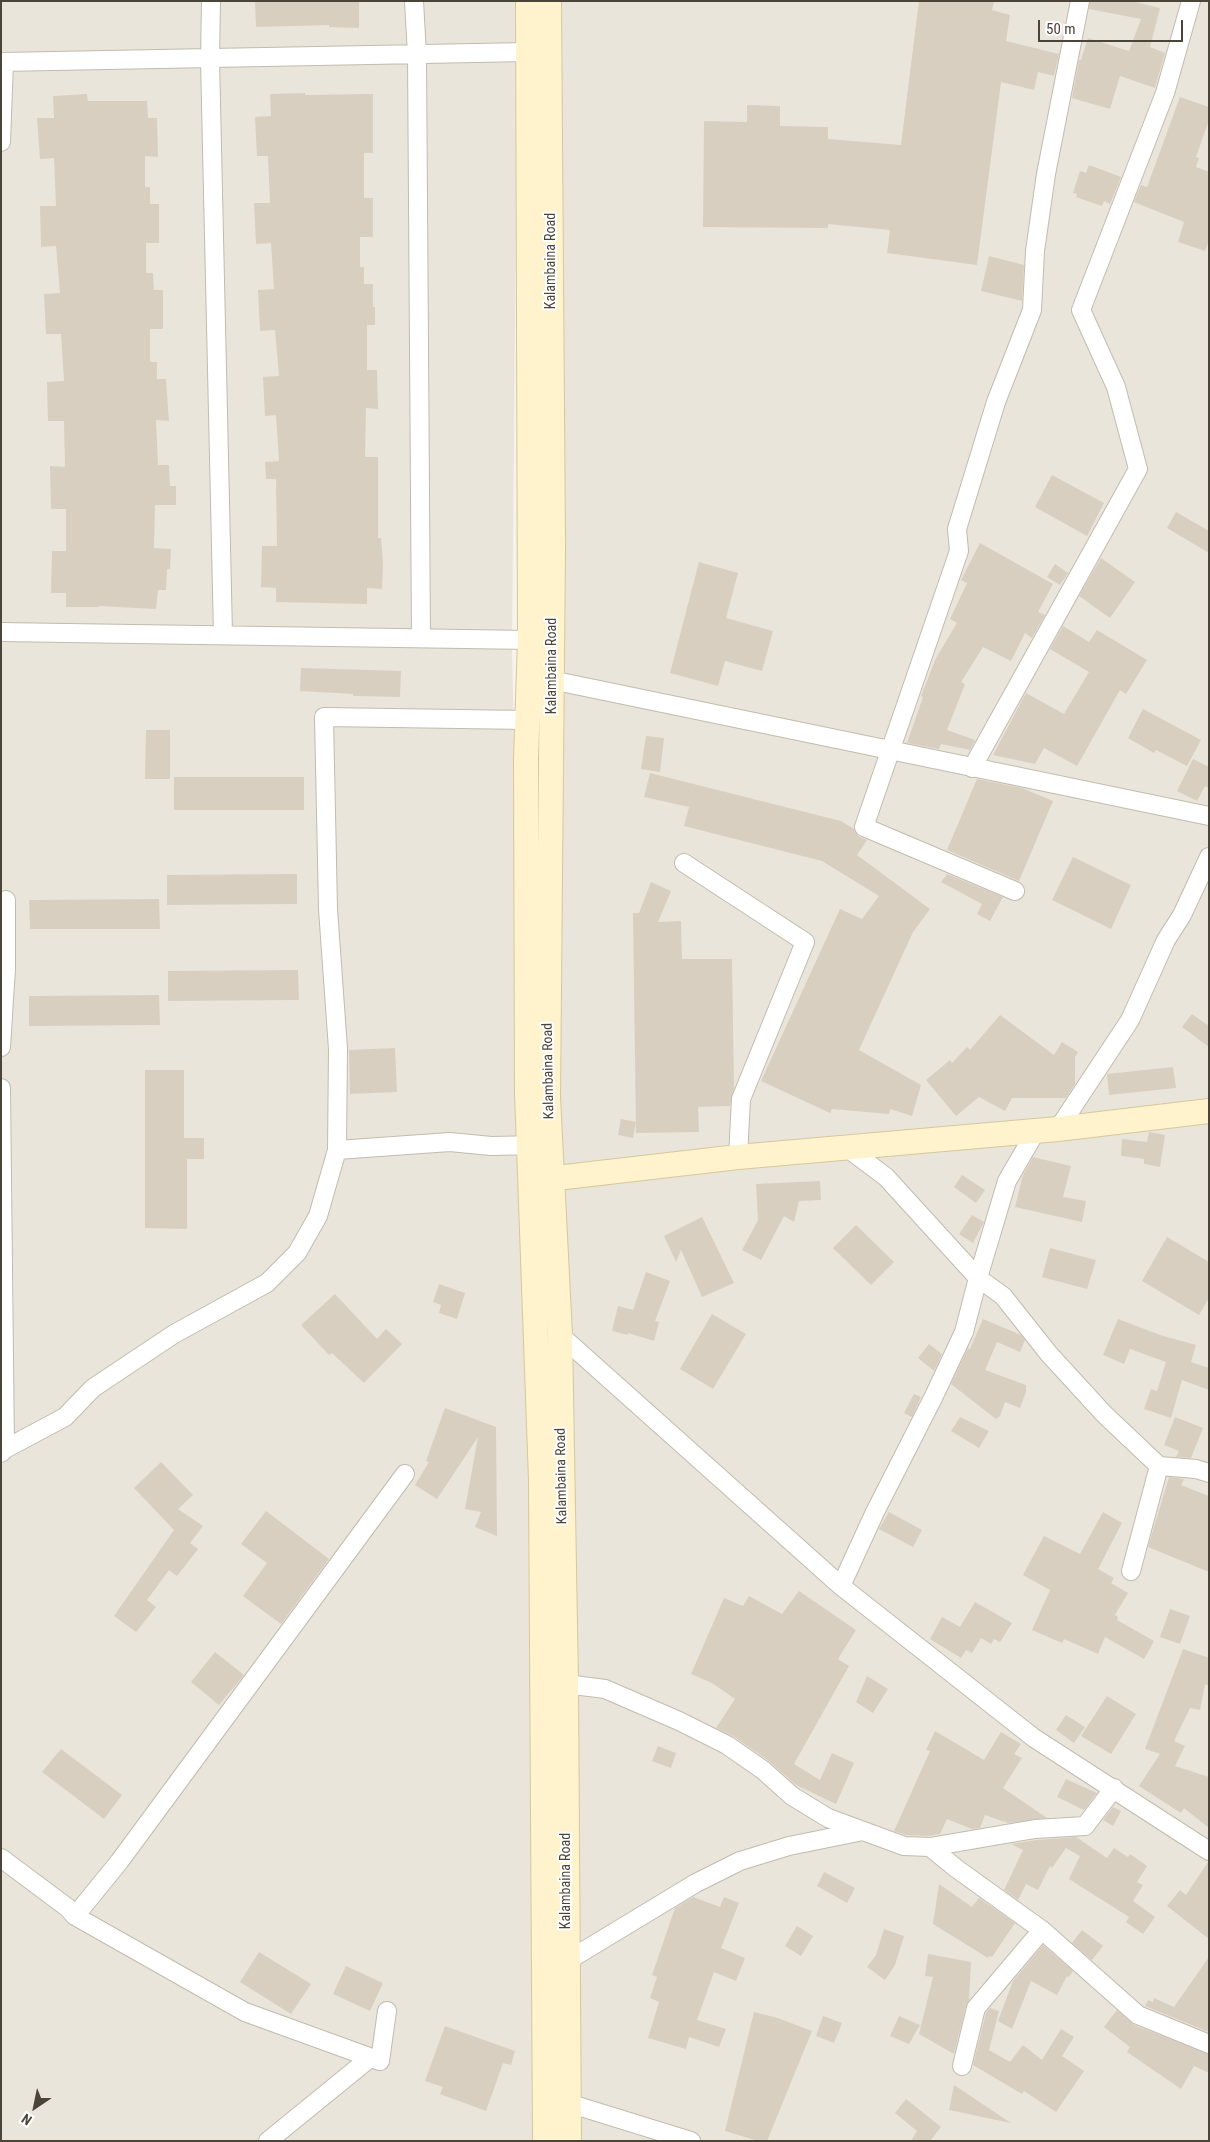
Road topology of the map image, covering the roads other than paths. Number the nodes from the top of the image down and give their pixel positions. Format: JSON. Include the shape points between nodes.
{"nodes":[{"id":1,"x":211,"y":1,"type":"edge"},
{"id":2,"x":414,"y":1,"type":"edge"},
{"id":3,"x":528,"y":1,"type":"edge"},
{"id":4,"x":549,"y":1,"type":"edge"},
{"id":5,"x":1080,"y":1,"type":"edge"},
{"id":6,"x":1191,"y":1,"type":"edge"},
{"id":7,"x":528,"y":52,"type":"junction"},
{"id":8,"x":416,"y":55,"type":"junction"},
{"id":9,"x":210,"y":59,"type":"junction"},
{"id":10,"x":2,"y":62,"type":"edge"},
{"id":11,"x":1,"y":142,"type":"edge"},
{"id":12,"x":1,"y":632,"type":"edge"},
{"id":13,"x":222,"y":635,"type":"junction"},
{"id":14,"x":421,"y":638,"type":"junction"},
{"id":15,"x":530,"y":640,"type":"junction"},
{"id":16,"x":552,"y":680,"type":"junction"},
{"id":17,"x":527,"y":720,"type":"junction"},
{"id":18,"x":890,"y":751,"type":"junction"},
{"id":19,"x":972,"y":768,"type":"junction"},
{"id":20,"x":1209,"y":816,"type":"edge"},
{"id":21,"x":1209,"y":857,"type":"edge"},
{"id":22,"x":684,"y":863,"type":"dead end"},
{"id":23,"x":1016,"y":891,"type":"dead end"},
{"id":24,"x":6,"y":900,"type":"dead end"},
{"id":25,"x":4,"y":968,"type":"edge"},
{"id":26,"x":1,"y":1047,"type":"edge"},
{"id":27,"x":1,"y":1088,"type":"edge"},
{"id":28,"x":1209,"y":1111,"type":"edge"},
{"id":29,"x":1047,"y":1130,"type":"junction"},
{"id":30,"x":540,"y":1145,"type":"junction"},
{"id":31,"x":846,"y":1146,"type":"junction"},
{"id":32,"x":337,"y":1150,"type":"junction"},
{"id":33,"x":738,"y":1157,"type":"junction"},
{"id":34,"x":554,"y":1178,"type":"junction"},
{"id":35,"x":530,"y":1180,"type":"junction"},
{"id":36,"x":978,"y":1278,"type":"junction"},
{"id":37,"x":560,"y":1335,"type":"junction"},
{"id":38,"x":2,"y":1450,"type":"edge"},
{"id":39,"x":1159,"y":1466,"type":"junction"},
{"id":40,"x":405,"y":1474,"type":"dead end"},
{"id":41,"x":1209,"y":1474,"type":"edge"},
{"id":42,"x":1131,"y":1571,"type":"dead end"},
{"id":43,"x":841,"y":1586,"type":"junction"},
{"id":44,"x":566,"y":1684,"type":"junction"},
{"id":45,"x":1114,"y":1788,"type":"junction"},
{"id":46,"x":864,"y":1831,"type":"junction"},
{"id":47,"x":930,"y":1847,"type":"junction"},
{"id":48,"x":1209,"y":1851,"type":"edge"},
{"id":49,"x":1,"y":1858,"type":"edge"},
{"id":50,"x":75,"y":1916,"type":"junction"},
{"id":51,"x":1042,"y":1930,"type":"junction"},
{"id":52,"x":567,"y":1961,"type":"junction"},
{"id":53,"x":387,"y":2011,"type":"dead end"},
{"id":54,"x":1209,"y":2044,"type":"edge"},
{"id":55,"x":370,"y":2058,"type":"junction"},
{"id":56,"x":962,"y":2066,"type":"dead end"},
{"id":57,"x":568,"y":2103,"type":"junction"},
{"id":58,"x":268,"y":2141,"type":"edge"},
{"id":59,"x":545,"y":2141,"type":"edge"},
{"id":60,"x":568,"y":2141,"type":"edge"},
{"id":61,"x":691,"y":2141,"type":"edge"}],
"edges":[{"from":1,"to":9,"type":"street"},
{"from":2,"to":8,"type":"street"},
{"from":3,"to":7,"type":"main road"},
{"from":4,"to":16,"type":"main road","name":"Kalambaina Road"},
{"from":5,"to":18,"type":"street","via":[[1046,174],[1035,251],[1032,310],[996,402],[957,529],[959,551]]},
{"from":6,"to":19,"type":"street","via":[[1165,93],[1081,310],[1116,387],[1138,469]]},
{"from":7,"to":8,"type":"street"},
{"from":7,"to":15,"type":"main road"},
{"from":8,"to":9,"type":"street"},
{"from":8,"to":14,"type":"street"},
{"from":9,"to":10,"type":"street"},
{"from":9,"to":13,"type":"street"},
{"from":10,"to":11,"type":"street"},
{"from":12,"to":13,"type":"street"},
{"from":13,"to":14,"type":"street"},
{"from":14,"to":15,"type":"street"},
{"from":15,"to":17,"type":"main road"},
{"from":16,"to":18,"type":"street"},
{"from":16,"to":30,"type":"main road","name":"Kalambaina Road","via":[[548,1097]]},
{"from":17,"to":30,"type":"main road","via":[[527,1092]]},
{"from":17,"to":32,"type":"street","via":[[324,717],[328,909],[338,1048]]},
{"from":18,"to":19,"type":"street"},
{"from":18,"to":23,"type":"street","via":[[864,827]]},
{"from":19,"to":20,"type":"street"},
{"from":21,"to":29,"type":"street","via":[[1130,1020]]},
{"from":22,"to":33,"type":"street","via":[[805,942],[741,1099]]},
{"from":24,"to":25,"type":"street"},
{"from":25,"to":26,"type":"street"},
{"from":27,"to":38,"type":"street"},
{"from":28,"to":29,"type":"main road"},
{"from":29,"to":31,"type":"main road"},
{"from":29,"to":36,"type":"street","via":[[1007,1181]]},
{"from":30,"to":32,"type":"street","via":[[491,1146],[450,1142]]},
{"from":30,"to":34,"type":"main road","name":"Kalambaina Road"},
{"from":30,"to":35,"type":"main road"},
{"from":31,"to":33,"type":"main road"},
{"from":31,"to":36,"type":"street","via":[[886,1176]]},
{"from":32,"to":38,"type":"street","via":[[318,1216],[297,1253],[267,1283],[174,1334],[93,1388],[65,1417]]},
{"from":33,"to":34,"type":"main road"},
{"from":34,"to":35,"type":"main road"},
{"from":34,"to":37,"type":"main road","name":"Kalambaina Road"},
{"from":35,"to":59,"type":"main road","via":[[541,1480]]},
{"from":36,"to":39,"type":"street","via":[[1003,1296],[1048,1354]]},
{"from":36,"to":43,"type":"street","via":[[964,1332]]},
{"from":37,"to":43,"type":"street"},
{"from":37,"to":44,"type":"main road","name":"Kalambaina Road"},
{"from":39,"to":41,"type":"street","via":[[1196,1469]]},
{"from":39,"to":42,"type":"street"},
{"from":40,"to":50,"type":"street","via":[[125,1854]]},
{"from":43,"to":45,"type":"street","via":[[1034,1738]]},
{"from":44,"to":46,"type":"street","via":[[605,1689],[679,1721],[727,1745],[799,1801],[828,1818]]},
{"from":44,"to":52,"type":"main road","name":"Kalambaina Road"},
{"from":45,"to":47,"type":"street","via":[[1085,1826],[1035,1829]]},
{"from":45,"to":48,"type":"street"},
{"from":46,"to":47,"type":"street","via":[[904,1846]]},
{"from":46,"to":52,"type":"street","via":[[740,1860]]},
{"from":47,"to":51,"type":"street"},
{"from":49,"to":50,"type":"street"},
{"from":50,"to":55,"type":"street","via":[[245,2012]]},
{"from":51,"to":54,"type":"street","via":[[1138,2015]]},
{"from":51,"to":56,"type":"street","via":[[976,2008]]},
{"from":52,"to":57,"type":"main road","name":"Kalambaina Road"},
{"from":53,"to":55,"type":"street","via":[[380,2062]]},
{"from":55,"to":58,"type":"street"},
{"from":57,"to":60,"type":"main road","name":"Kalambaina Road"},
{"from":57,"to":61,"type":"street"}]}
